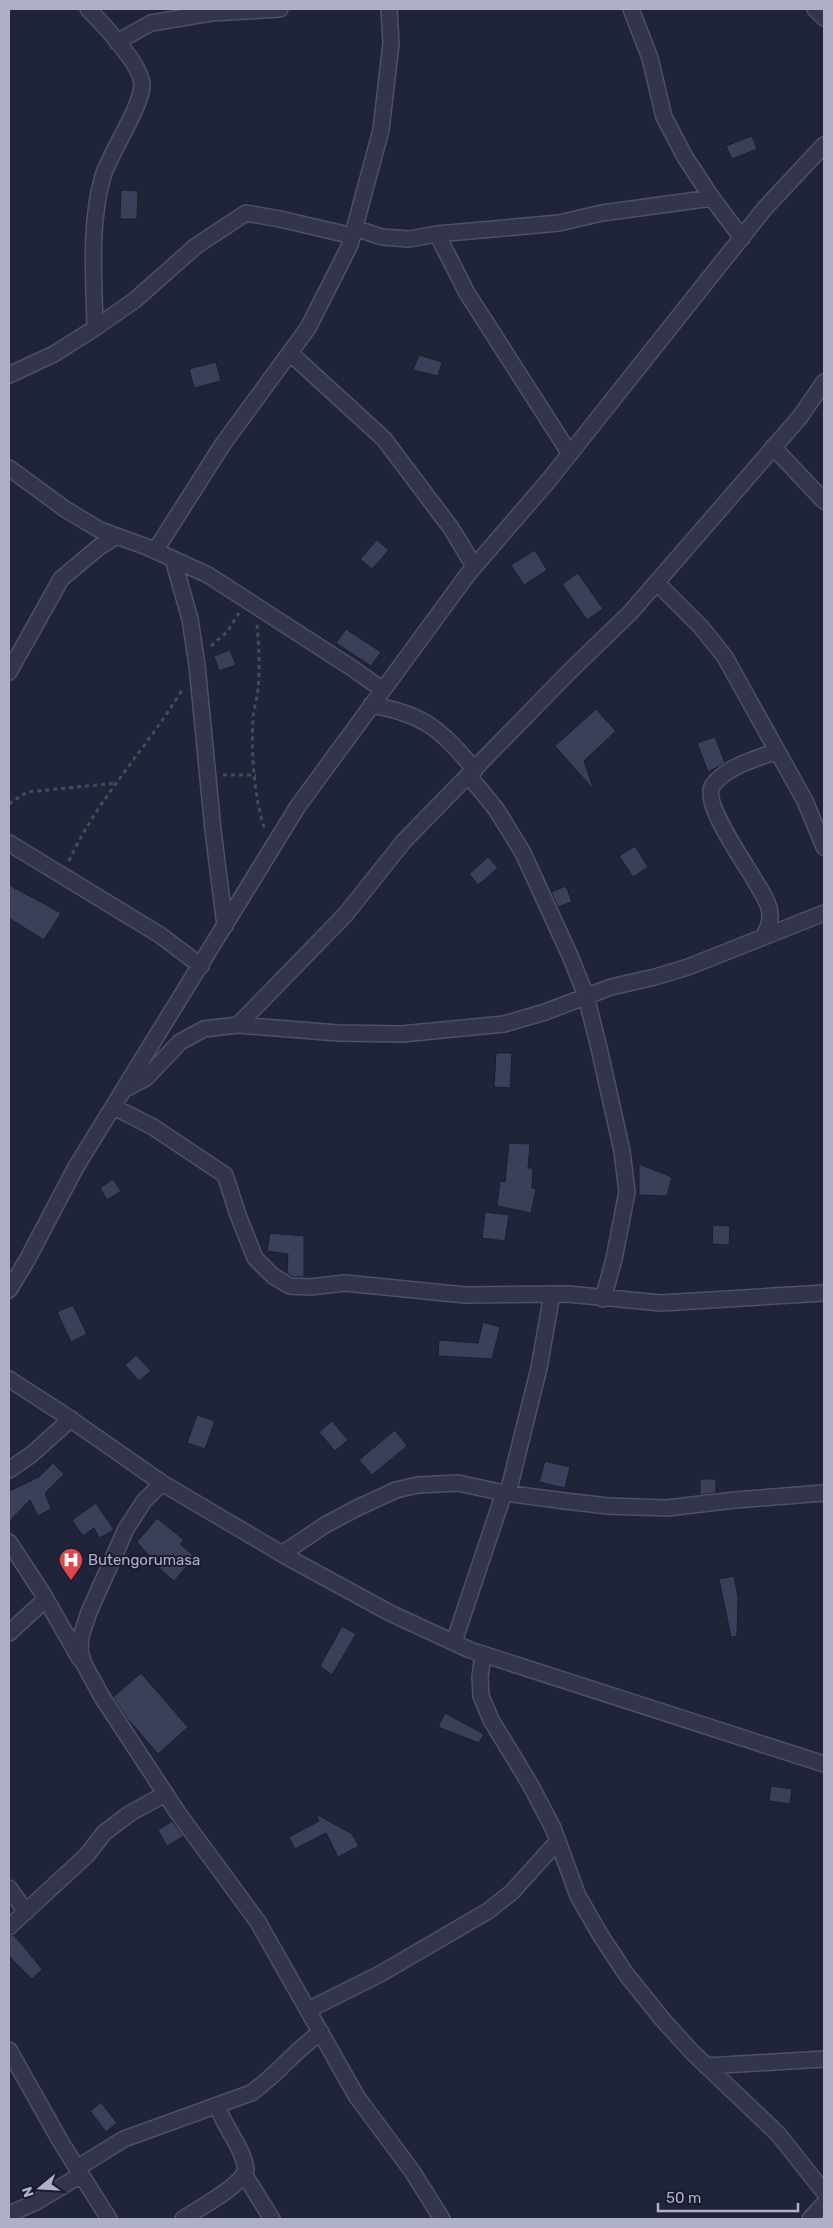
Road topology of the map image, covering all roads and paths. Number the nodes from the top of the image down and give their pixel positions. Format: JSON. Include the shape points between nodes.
{"nodes":[{"id":1,"x":88,"y":9,"type":"edge"},
{"id":2,"x":280,"y":9,"type":"edge"},
{"id":3,"x":389,"y":9,"type":"edge"},
{"id":4,"x":631,"y":9,"type":"edge"},
{"id":5,"x":815,"y":9,"type":"edge"},
{"id":6,"x":824,"y":18,"type":"edge"},
{"id":7,"x":117,"y":42,"type":"junction"},
{"id":8,"x":824,"y":145,"type":"edge"},
{"id":9,"x":712,"y":198,"type":"junction"},
{"id":10,"x":354,"y":232,"type":"junction"},
{"id":11,"x":437,"y":234,"type":"junction"},
{"id":12,"x":742,"y":238,"type":"junction"},
{"id":13,"x":95,"y":328,"type":"junction"},
{"id":14,"x":290,"y":353,"type":"junction"},
{"id":15,"x":9,"y":375,"type":"edge"},
{"id":16,"x":824,"y":382,"type":"edge"},
{"id":17,"x":773,"y":447,"type":"junction"},
{"id":18,"x":570,"y":454,"type":"junction"},
{"id":19,"x":9,"y":468,"type":"edge"},
{"id":20,"x":824,"y":501,"type":"edge"},
{"id":21,"x":117,"y":536,"type":"junction"},
{"id":22,"x":155,"y":550,"type":"junction"},
{"id":23,"x":173,"y":559,"type":"junction"},
{"id":24,"x":474,"y":566,"type":"junction"},
{"id":25,"x":657,"y":584,"type":"junction"},
{"id":26,"x":249,"y":602,"type":"junction"},
{"id":27,"x":197,"y":671,"type":"junction"},
{"id":28,"x":9,"y":672,"type":"edge"},
{"id":29,"x":183,"y":689,"type":"dead end"},
{"id":30,"x":382,"y":690,"type":"junction"},
{"id":31,"x":371,"y":705,"type":"junction"},
{"id":32,"x":777,"y":751,"type":"junction"},
{"id":33,"x":472,"y":773,"type":"junction"},
{"id":34,"x":256,"y":775,"type":"junction"},
{"id":35,"x":207,"y":776,"type":"junction"},
{"id":36,"x":118,"y":783,"type":"junction"},
{"id":37,"x":9,"y":804,"type":"edge"},
{"id":38,"x":9,"y":843,"type":"edge"},
{"id":39,"x":824,"y":847,"type":"edge"},
{"id":40,"x":272,"y":850,"type":"junction"},
{"id":41,"x":62,"y":875,"type":"junction"},
{"id":42,"x":824,"y":912,"type":"edge"},
{"id":43,"x":225,"y":926,"type":"junction"},
{"id":44,"x":763,"y":937,"type":"junction"},
{"id":45,"x":201,"y":966,"type":"junction"},
{"id":46,"x":586,"y":996,"type":"junction"},
{"id":47,"x":238,"y":1025,"type":"junction"},
{"id":48,"x":126,"y":1088,"type":"junction"},
{"id":49,"x":114,"y":1107,"type":"junction"},
{"id":50,"x":9,"y":1290,"type":"edge"},
{"id":51,"x":824,"y":1293,"type":"edge"},
{"id":52,"x":552,"y":1294,"type":"junction"},
{"id":53,"x":603,"y":1299,"type":"junction"},
{"id":54,"x":9,"y":1379,"type":"edge"},
{"id":55,"x":72,"y":1419,"type":"junction"},
{"id":56,"x":9,"y":1470,"type":"edge"},
{"id":57,"x":162,"y":1483,"type":"junction"},
{"id":58,"x":506,"y":1493,"type":"junction"},
{"id":59,"x":824,"y":1493,"type":"edge"},
{"id":60,"x":9,"y":1542,"type":"edge"},
{"id":61,"x":282,"y":1554,"type":"junction"},
{"id":62,"x":46,"y":1599,"type":"junction"},
{"id":63,"x":9,"y":1633,"type":"edge"},
{"id":64,"x":454,"y":1642,"type":"junction"},
{"id":65,"x":483,"y":1654,"type":"junction"},
{"id":66,"x":84,"y":1664,"type":"junction"},
{"id":67,"x":824,"y":1764,"type":"edge"},
{"id":68,"x":165,"y":1794,"type":"junction"},
{"id":69,"x":558,"y":1841,"type":"junction"},
{"id":70,"x":9,"y":1888,"type":"edge"},
{"id":71,"x":26,"y":1912,"type":"junction"},
{"id":72,"x":9,"y":1927,"type":"edge"},
{"id":73,"x":308,"y":2010,"type":"junction"},
{"id":74,"x":321,"y":2032,"type":"junction"},
{"id":75,"x":9,"y":2050,"type":"edge"},
{"id":76,"x":824,"y":2059,"type":"edge"},
{"id":77,"x":706,"y":2066,"type":"junction"},
{"id":78,"x":217,"y":2106,"type":"junction"},
{"id":79,"x":79,"y":2171,"type":"junction"},
{"id":80,"x":244,"y":2174,"type":"junction"},
{"id":81,"x":824,"y":2192,"type":"edge"},
{"id":82,"x":824,"y":2204,"type":"edge"},
{"id":83,"x":9,"y":2214,"type":"edge"},
{"id":84,"x":109,"y":2219,"type":"edge"},
{"id":85,"x":183,"y":2219,"type":"edge"},
{"id":86,"x":272,"y":2219,"type":"edge"},
{"id":87,"x":442,"y":2219,"type":"edge"},
{"id":88,"x":810,"y":2219,"type":"edge"}],
"edges":[{"from":1,"to":7,"type":"street"},
{"from":2,"to":7,"type":"street","via":[[211,13],[151,23]]},
{"from":3,"to":10,"type":"street","via":[[391,43],[381,130]]},
{"from":4,"to":9,"type":"street","via":[[650,58],[664,117]]},
{"from":5,"to":6,"type":"street"},
{"from":7,"to":13,"type":"street","via":[[138,72],[142,84],[139,98],[103,177],[95,222]]},
{"from":8,"to":12,"type":"street","via":[[765,208]]},
{"from":9,"to":11,"type":"street","via":[[602,213],[559,223]]},
{"from":9,"to":12,"type":"street"},
{"from":10,"to":11,"type":"street","via":[[409,239]]},
{"from":10,"to":13,"type":"street","via":[[246,213],[196,246],[135,300]]},
{"from":10,"to":14,"type":"street","via":[[308,328]]},
{"from":11,"to":18,"type":"street","via":[[467,293]]},
{"from":12,"to":18,"type":"street"},
{"from":13,"to":15,"type":"street","via":[[54,354]]},
{"from":14,"to":22,"type":"street","via":[[223,444]]},
{"from":14,"to":24,"type":"street","via":[[384,439],[451,528]]},
{"from":16,"to":17,"type":"street","via":[[800,417]]},
{"from":17,"to":20,"type":"street"},
{"from":17,"to":25,"type":"street"},
{"from":18,"to":24,"type":"street"},
{"from":19,"to":21,"type":"street","via":[[65,509],[100,530]]},
{"from":21,"to":22,"type":"street"},
{"from":21,"to":28,"type":"street","via":[[61,579]]},
{"from":22,"to":23,"type":"street"},
{"from":23,"to":26,"type":"street"},
{"from":23,"to":27,"type":"street","via":[[190,619]]},
{"from":24,"to":30,"type":"street"},
{"from":25,"to":32,"type":"street","via":[[701,627],[725,657]]},
{"from":25,"to":33,"type":"street"},
{"from":26,"to":27,"type":"path","via":[[227,632],[209,648]]},
{"from":26,"to":30,"type":"street"},
{"from":26,"to":34,"type":"path","via":[[259,665],[253,719]]},
{"from":27,"to":35,"type":"street"},
{"from":29,"to":36,"type":"path"},
{"from":30,"to":31,"type":"street"},
{"from":31,"to":33,"type":"street","via":[[400,710],[427,722],[451,742]]},
{"from":31,"to":40,"type":"street","via":[[298,806]]},
{"from":32,"to":39,"type":"street","via":[[805,802]]},
{"from":32,"to":44,"type":"street","via":[[722,776],[712,787],[711,796],[730,841],[769,907],[770,920]]},
{"from":33,"to":46,"type":"street","via":[[524,853]]},
{"from":33,"to":47,"type":"street","via":[[404,842],[345,915]]},
{"from":34,"to":35,"type":"path"},
{"from":34,"to":40,"type":"path","via":[[261,818]]},
{"from":35,"to":43,"type":"street"},
{"from":36,"to":37,"type":"path","via":[[27,792]]},
{"from":36,"to":41,"type":"path","via":[[81,835]]},
{"from":38,"to":41,"type":"street"},
{"from":40,"to":43,"type":"street"},
{"from":41,"to":45,"type":"street","via":[[160,935]]},
{"from":42,"to":44,"type":"street"},
{"from":43,"to":45,"type":"street"},
{"from":44,"to":46,"type":"street","via":[[688,967]]},
{"from":45,"to":48,"type":"street"},
{"from":46,"to":47,"type":"street","via":[[504,1024],[402,1034],[338,1033]]},
{"from":46,"to":53,"type":"street","via":[[622,1151],[626,1192]]},
{"from":47,"to":48,"type":"street","via":[[217,1026],[194,1034],[180,1042],[146,1078]]},
{"from":48,"to":49,"type":"street"},
{"from":49,"to":50,"type":"street","via":[[76,1167]]},
{"from":49,"to":52,"type":"street","via":[[153,1127],[226,1175],[255,1258],[273,1276],[290,1286],[345,1283],[465,1295]]},
{"from":51,"to":53,"type":"street","via":[[661,1304]]},
{"from":52,"to":53,"type":"street"},
{"from":52,"to":58,"type":"street","via":[[539,1368]]},
{"from":54,"to":55,"type":"street"},
{"from":55,"to":56,"type":"street"},
{"from":55,"to":57,"type":"street"},
{"from":57,"to":61,"type":"street"},
{"from":57,"to":66,"type":"street","via":[[144,1501],[126,1529],[89,1612],[81,1636],[80,1651]]},
{"from":58,"to":59,"type":"street","via":[[608,1506],[667,1508]]},
{"from":58,"to":61,"type":"street","via":[[458,1483],[396,1490],[325,1524]]},
{"from":58,"to":64,"type":"street"},
{"from":60,"to":62,"type":"street"},
{"from":61,"to":64,"type":"street","via":[[390,1613]]},
{"from":62,"to":63,"type":"street"},
{"from":62,"to":66,"type":"street"},
{"from":64,"to":65,"type":"street"},
{"from":65,"to":67,"type":"street"},
{"from":65,"to":69,"type":"street","via":[[482,1696],[491,1720],[530,1784]]},
{"from":66,"to":68,"type":"street"},
{"from":68,"to":71,"type":"street","via":[[129,1814],[104,1833],[86,1855]]},
{"from":68,"to":73,"type":"street","via":[[258,1922]]},
{"from":69,"to":73,"type":"street","via":[[512,1892],[488,1911],[380,1974]]},
{"from":69,"to":77,"type":"street","via":[[578,1896],[601,1936],[663,2020]]},
{"from":70,"to":71,"type":"street"},
{"from":71,"to":72,"type":"street"},
{"from":73,"to":74,"type":"street"},
{"from":74,"to":78,"type":"street","via":[[251,2093]]},
{"from":74,"to":87,"type":"street","via":[[357,2097],[412,2171]]},
{"from":75,"to":79,"type":"street"},
{"from":76,"to":77,"type":"street"},
{"from":77,"to":81,"type":"street","via":[[778,2134]]},
{"from":78,"to":79,"type":"street","via":[[124,2138]]},
{"from":78,"to":80,"type":"street","via":[[244,2161]]},
{"from":79,"to":83,"type":"street","via":[[36,2202]]},
{"from":79,"to":84,"type":"street"},
{"from":80,"to":85,"type":"street"},
{"from":80,"to":86,"type":"street"},
{"from":82,"to":88,"type":"street"}]}
